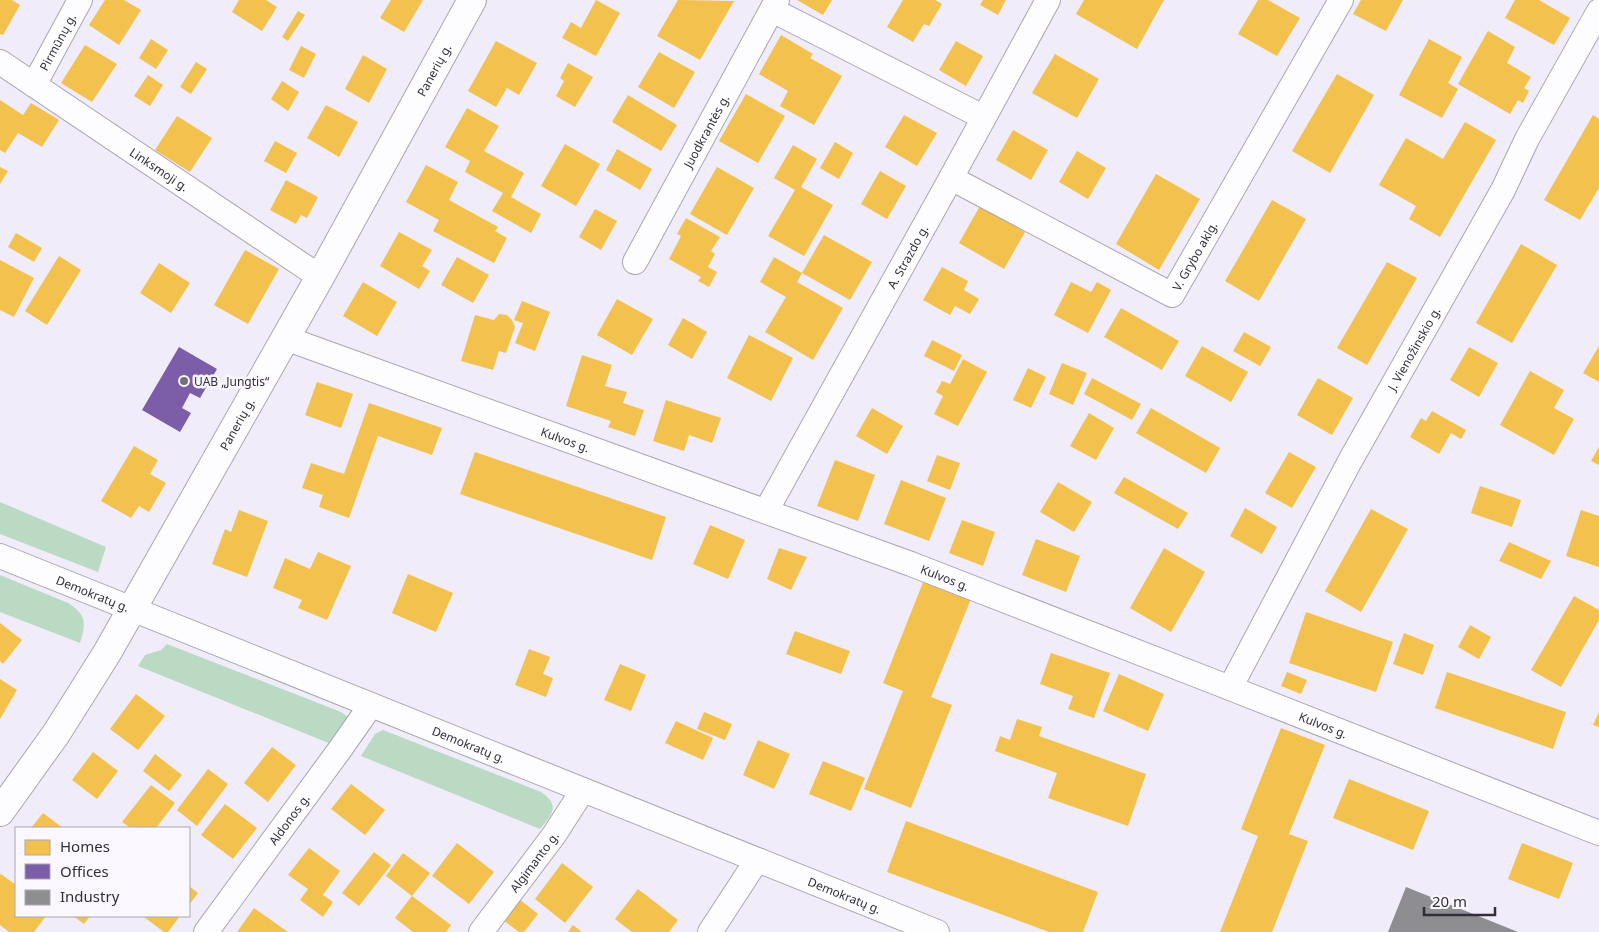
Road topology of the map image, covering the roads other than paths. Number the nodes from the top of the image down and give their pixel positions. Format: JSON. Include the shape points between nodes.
{"nodes":[{"id":1,"x":80,"y":0,"type":"edge"},
{"id":2,"x":472,"y":0,"type":"edge"},
{"id":3,"x":1048,"y":0,"type":"edge"},
{"id":4,"x":1341,"y":0,"type":"edge"},
{"id":5,"x":775,"y":5,"type":"edge"},
{"id":6,"x":1599,"y":11,"type":"edge"},
{"id":7,"x":0,"y":62,"type":"edge"},
{"id":8,"x":34,"y":85,"type":"junction"},
{"id":9,"x":984,"y":117,"type":"junction"},
{"id":10,"x":951,"y":178,"type":"junction"},
{"id":11,"x":635,"y":262,"type":"dead end"},
{"id":12,"x":320,"y":277,"type":"junction"},
{"id":13,"x":286,"y":338,"type":"junction"},
{"id":14,"x":766,"y":511,"type":"junction"},
{"id":15,"x":0,"y":556,"type":"edge"},
{"id":16,"x":132,"y":609,"type":"junction"},
{"id":17,"x":1230,"y":688,"type":"junction"},
{"id":18,"x":371,"y":705,"type":"junction"},
{"id":19,"x":583,"y":790,"type":"junction"},
{"id":20,"x":0,"y":812,"type":"edge"},
{"id":21,"x":1599,"y":833,"type":"edge"},
{"id":22,"x":757,"y":860,"type":"junction"},
{"id":23,"x":206,"y":932,"type":"edge"},
{"id":24,"x":481,"y":932,"type":"edge"},
{"id":25,"x":710,"y":932,"type":"edge"},
{"id":26,"x":937,"y":932,"type":"edge"}],
"edges":[{"from":1,"to":8,"type":"street","name":"Pirmūnų g."},
{"from":2,"to":12,"type":"main road","name":"Panerių g."},
{"from":3,"to":9,"type":"street","name":"A. Strazdo g."},
{"from":4,"to":10,"type":"street","name":"V. Grybo aklg.","via":[[1172,295]]},
{"from":5,"to":9,"type":"street"},
{"from":5,"to":11,"type":"street","name":"Juodkrantės g."},
{"from":6,"to":17,"type":"street","name":"J. Vienožinskio g.","via":[[1350,462]]},
{"from":7,"to":8,"type":"street","name":"Linksmoji g."},
{"from":8,"to":12,"type":"street","name":"Linksmoji g."},
{"from":9,"to":10,"type":"street","name":"A. Strazdo g."},
{"from":10,"to":14,"type":"street","name":"A. Strazdo g."},
{"from":12,"to":13,"type":"main road","name":"Panerių g."},
{"from":13,"to":14,"type":"street","name":"Kulvos g."},
{"from":13,"to":16,"type":"main road","name":"Panerių g."},
{"from":14,"to":17,"type":"street","name":"Kulvos g."},
{"from":15,"to":16,"type":"street","name":"Demokratų g."},
{"from":16,"to":18,"type":"street","name":"Demokratų g."},
{"from":16,"to":20,"type":"main road","name":"Panerių g.","via":[[56,734]]},
{"from":17,"to":21,"type":"street","name":"Kulvos g."},
{"from":18,"to":19,"type":"street","name":"Demokratų g."},
{"from":18,"to":23,"type":"street","name":"Aldonos g."},
{"from":19,"to":22,"type":"street","name":"Demokratų g."},
{"from":19,"to":24,"type":"street","name":"Algimanto g.","via":[[554,835]]},
{"from":22,"to":25,"type":"street"},
{"from":22,"to":26,"type":"street","name":"Demokratų g."}]}
